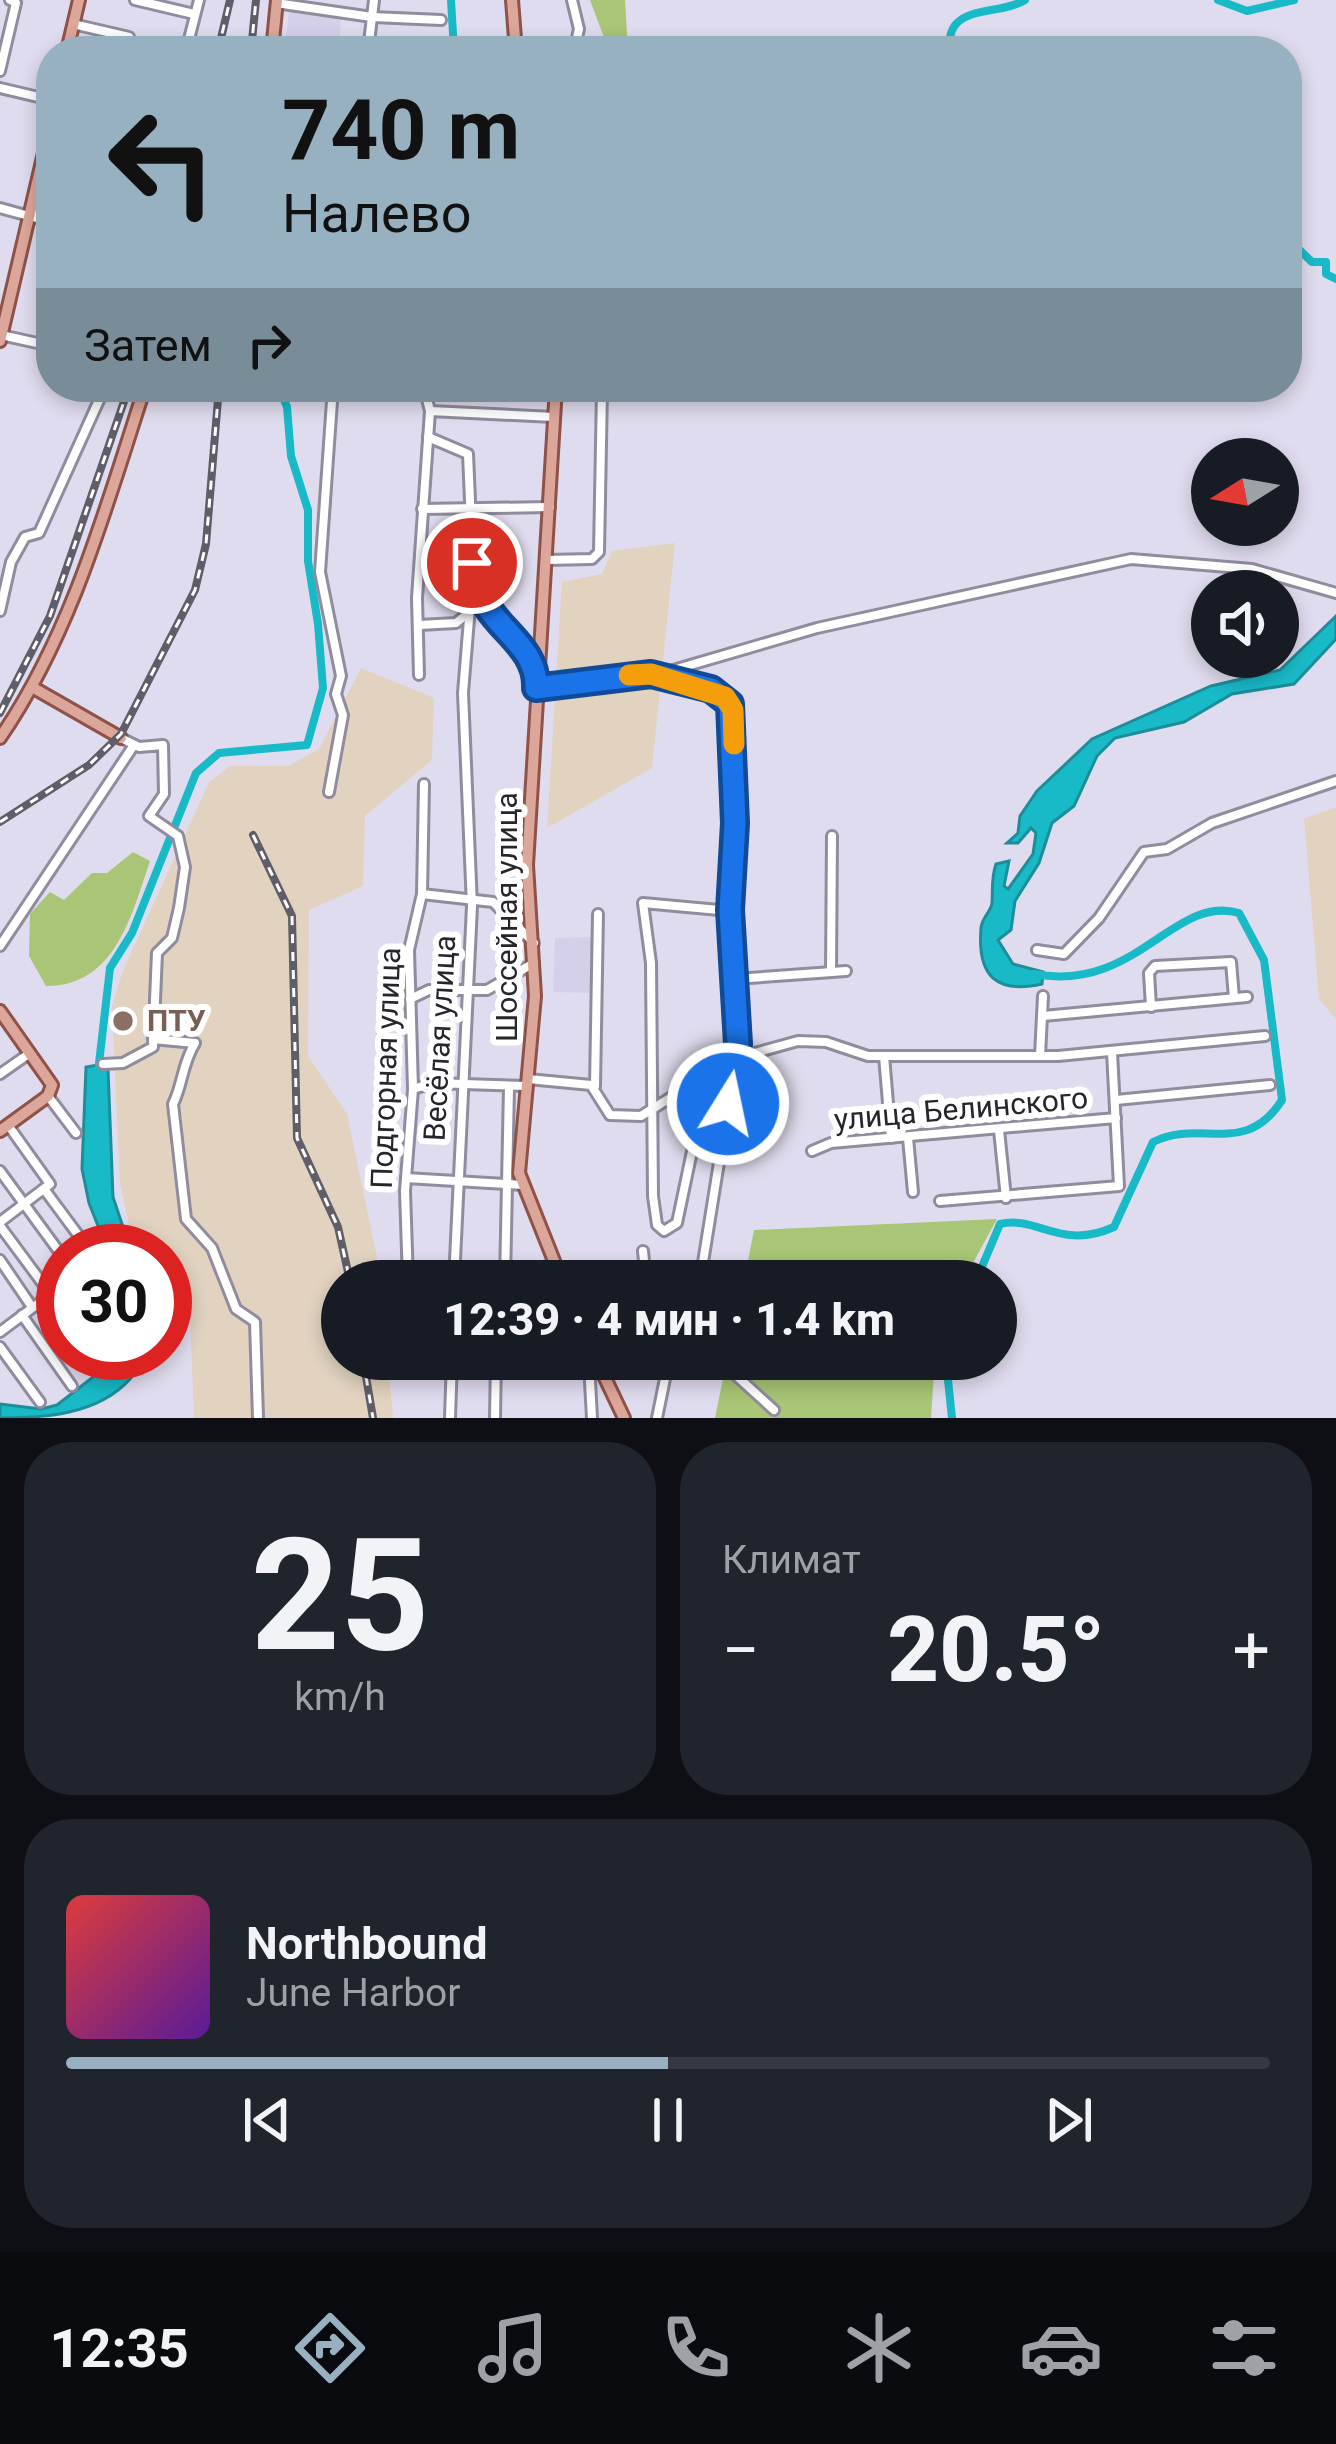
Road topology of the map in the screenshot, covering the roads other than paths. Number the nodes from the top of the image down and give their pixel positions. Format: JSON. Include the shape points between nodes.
{"nodes":[{"id":1,"x":10,"y":0,"type":"edge"},
{"id":2,"x":79,"y":0,"type":"edge"},
{"id":3,"x":135,"y":0,"type":"edge"},
{"id":4,"x":199,"y":0,"type":"edge"},
{"id":5,"x":374,"y":0,"type":"edge"},
{"id":6,"x":512,"y":0,"type":"edge"},
{"id":7,"x":572,"y":0,"type":"edge"},
{"id":8,"x":277,"y":2,"type":"edge"},
{"id":9,"x":194,"y":14,"type":"junction"},
{"id":10,"x":372,"y":17,"type":"junction"},
{"id":11,"x":441,"y":20,"type":"dead end"},
{"id":12,"x":73,"y":24,"type":"junction"},
{"id":13,"x":70,"y":36,"type":"edge"},
{"id":14,"x":125,"y":36,"type":"edge"},
{"id":15,"x":189,"y":36,"type":"edge"},
{"id":16,"x":274,"y":36,"type":"edge"},
{"id":17,"x":370,"y":36,"type":"edge"},
{"id":18,"x":515,"y":36,"type":"edge"},
{"id":19,"x":577,"y":36,"type":"edge"},
{"id":20,"x":0,"y":71,"type":"edge"},
{"id":21,"x":0,"y":88,"type":"edge"},
{"id":22,"x":36,"y":96,"type":"edge"},
{"id":23,"x":36,"y":188,"type":"edge"},
{"id":24,"x":0,"y":208,"type":"edge"},
{"id":25,"x":30,"y":214,"type":"junction"},
{"id":26,"x":36,"y":215,"type":"edge"},
{"id":27,"x":0,"y":337,"type":"edge"},
{"id":28,"x":36,"y":343,"type":"edge"},
{"id":29,"x":98,"y":402,"type":"edge"},
{"id":30,"x":140,"y":402,"type":"edge"},
{"id":31,"x":332,"y":402,"type":"edge"},
{"id":32,"x":428,"y":402,"type":"edge"},
{"id":33,"x":556,"y":402,"type":"edge"},
{"id":34,"x":602,"y":402,"type":"edge"},
{"id":35,"x":430,"y":411,"type":"junction"},
{"id":36,"x":556,"y":417,"type":"junction"},
{"id":37,"x":428,"y":437,"type":"junction"},
{"id":38,"x":466,"y":507,"type":"junction"},
{"id":39,"x":550,"y":507,"type":"junction"},
{"id":40,"x":422,"y":509,"type":"junction"},
{"id":41,"x":0,"y":560,"type":"edge"},
{"id":42,"x":546,"y":560,"type":"junction"},
{"id":43,"x":11,"y":562,"type":"junction"},
{"id":44,"x":472,"y":563,"type":"junction"},
{"id":45,"x":1336,"y":593,"type":"edge"},
{"id":46,"x":484,"y":600,"type":"junction"},
{"id":47,"x":0,"y":611,"type":"edge"},
{"id":48,"x":468,"y":614,"type":"junction"},
{"id":49,"x":419,"y":625,"type":"junction"},
{"id":50,"x":536,"y":674,"type":"junction"},
{"id":51,"x":419,"y":675,"type":"dead end"},
{"id":52,"x":654,"y":675,"type":"junction"},
{"id":53,"x":32,"y":687,"type":"junction"},
{"id":54,"x":536,"y":688,"type":"junction"},
{"id":55,"x":0,"y":737,"type":"edge"},
{"id":56,"x":121,"y":738,"type":"joint"},
{"id":57,"x":134,"y":745,"type":"junction"},
{"id":58,"x":1336,"y":782,"type":"edge"},
{"id":59,"x":424,"y":784,"type":"dead end"},
{"id":60,"x":329,"y":792,"type":"dead end"},
{"id":61,"x":832,"y":836,"type":"dead end"},
{"id":62,"x":422,"y":894,"type":"junction"},
{"id":63,"x":469,"y":896,"type":"junction"},
{"id":64,"x":730,"y":910,"type":"junction"},
{"id":65,"x":598,"y":914,"type":"dead end"},
{"id":66,"x":535,"y":944,"type":"junction"},
{"id":67,"x":0,"y":946,"type":"edge"},
{"id":68,"x":1037,"y":950,"type":"dead end"},
{"id":69,"x":536,"y":962,"type":"junction"},
{"id":70,"x":831,"y":970,"type":"junction"},
{"id":71,"x":846,"y":971,"type":"dead end"},
{"id":72,"x":735,"y":980,"type":"junction"},
{"id":73,"x":467,"y":987,"type":"junction"},
{"id":74,"x":1043,"y":996,"type":"dead end"},
{"id":75,"x":1247,"y":997,"type":"dead end"},
{"id":76,"x":1234,"y":998,"type":"junction"},
{"id":77,"x":409,"y":1000,"type":"junction"},
{"id":78,"x":1151,"y":1007,"type":"junction"},
{"id":79,"x":0,"y":1011,"type":"edge"},
{"id":80,"x":1043,"y":1016,"type":"junction"},
{"id":81,"x":1265,"y":1036,"type":"dead end"},
{"id":82,"x":153,"y":1039,"type":"junction"},
{"id":83,"x":1112,"y":1052,"type":"junction"},
{"id":84,"x":30,"y":1053,"type":"junction"},
{"id":85,"x":884,"y":1056,"type":"junction"},
{"id":86,"x":1040,"y":1056,"type":"junction"},
{"id":87,"x":733,"y":1059,"type":"junction"},
{"id":88,"x":104,"y":1064,"type":"dead end"},
{"id":89,"x":0,"y":1074,"type":"edge"},
{"id":90,"x":528,"y":1082,"type":"junction"},
{"id":91,"x":690,"y":1083,"type":"junction"},
{"id":92,"x":460,"y":1084,"type":"junction"},
{"id":93,"x":1270,"y":1085,"type":"dead end"},
{"id":94,"x":595,"y":1086,"type":"junction"},
{"id":95,"x":509,"y":1087,"type":"junction"},
{"id":96,"x":413,"y":1089,"type":"junction"},
{"id":97,"x":50,"y":1090,"type":"junction"},
{"id":98,"x":1116,"y":1100,"type":"junction"},
{"id":99,"x":652,"y":1108,"type":"junction"},
{"id":100,"x":1116,"y":1118,"type":"junction"},
{"id":101,"x":4,"y":1128,"type":"edge"},
{"id":102,"x":999,"y":1130,"type":"junction"},
{"id":103,"x":76,"y":1133,"type":"dead end"},
{"id":104,"x":891,"y":1138,"type":"junction"},
{"id":105,"x":908,"y":1138,"type":"junction"},
{"id":106,"x":812,"y":1150,"type":"dead end"},
{"id":107,"x":0,"y":1171,"type":"edge"},
{"id":108,"x":406,"y":1178,"type":"junction"},
{"id":109,"x":458,"y":1178,"type":"junction"},
{"id":110,"x":504,"y":1184,"type":"junction"},
{"id":111,"x":523,"y":1185,"type":"junction"},
{"id":112,"x":47,"y":1186,"type":"junction"},
{"id":113,"x":913,"y":1192,"type":"dead end"},
{"id":114,"x":1006,"y":1198,"type":"junction"},
{"id":115,"x":940,"y":1201,"type":"dead end"},
{"id":116,"x":24,"y":1204,"type":"junction"},
{"id":117,"x":0,"y":1224,"type":"edge"},
{"id":118,"x":39,"y":1224,"type":"edge"},
{"id":119,"x":72,"y":1224,"type":"edge"},
{"id":120,"x":643,"y":1251,"type":"dead end"},
{"id":121,"x":0,"y":1260,"type":"edge"},
{"id":122,"x":408,"y":1260,"type":"edge"},
{"id":123,"x":455,"y":1260,"type":"edge"},
{"id":124,"x":506,"y":1260,"type":"edge"},
{"id":125,"x":554,"y":1260,"type":"edge"},
{"id":126,"x":644,"y":1260,"type":"edge"},
{"id":127,"x":703,"y":1260,"type":"edge"},
{"id":128,"x":36,"y":1273,"type":"edge"},
{"id":129,"x":36,"y":1304,"type":"edge"},
{"id":130,"x":32,"y":1307,"type":"junction"},
{"id":131,"x":22,"y":1316,"type":"junction"},
{"id":132,"x":0,"y":1332,"type":"edge"},
{"id":133,"x":0,"y":1347,"type":"edge"},
{"id":134,"x":451,"y":1380,"type":"edge"},
{"id":135,"x":495,"y":1380,"type":"edge"},
{"id":136,"x":593,"y":1380,"type":"edge"},
{"id":137,"x":604,"y":1380,"type":"edge"},
{"id":138,"x":665,"y":1380,"type":"edge"},
{"id":139,"x":741,"y":1380,"type":"edge"},
{"id":140,"x":72,"y":1386,"type":"dead end"},
{"id":141,"x":40,"y":1402,"type":"dead end"},
{"id":142,"x":774,"y":1411,"type":"dead end"},
{"id":143,"x":258,"y":1418,"type":"edge"},
{"id":144,"x":450,"y":1418,"type":"edge"},
{"id":145,"x":496,"y":1418,"type":"edge"},
{"id":146,"x":592,"y":1418,"type":"edge"},
{"id":147,"x":624,"y":1418,"type":"edge"},
{"id":148,"x":657,"y":1418,"type":"edge"}],
"edges":[{"from":1,"to":20,"type":"street","via":[[16,3]]},
{"from":2,"to":12,"type":"main road"},
{"from":3,"to":9,"type":"street"},
{"from":4,"to":9,"type":"street"},
{"from":5,"to":10,"type":"street"},
{"from":6,"to":18,"type":"main road"},
{"from":7,"to":19,"type":"street"},
{"from":8,"to":10,"type":"street"},
{"from":8,"to":16,"type":"main road"},
{"from":9,"to":15,"type":"street"},
{"from":10,"to":11,"type":"street"},
{"from":10,"to":17,"type":"street"},
{"from":12,"to":13,"type":"main road"},
{"from":12,"to":14,"type":"street"},
{"from":21,"to":22,"type":"street"},
{"from":23,"to":25,"type":"main road"},
{"from":24,"to":25,"type":"street"},
{"from":25,"to":26,"type":"street"},
{"from":25,"to":27,"type":"main road"},
{"from":27,"to":28,"type":"street"},
{"from":29,"to":43,"type":"street","via":[[39,533],[26,537]]},
{"from":30,"to":53,"type":"main road","via":[[78,584]]},
{"from":31,"to":60,"type":"street","via":[[319,539],[343,716]]},
{"from":32,"to":35,"type":"street"},
{"from":33,"to":36,"type":"main road","name":"Шоссейная улица"},
{"from":34,"to":42,"type":"street","via":[[599,552],[592,560]]},
{"from":35,"to":36,"type":"street"},
{"from":35,"to":37,"type":"street"},
{"from":36,"to":39,"type":"main road","name":"Шоссейная улица"},
{"from":37,"to":38,"type":"street","via":[[467,451]]},
{"from":37,"to":40,"type":"street"},
{"from":38,"to":39,"type":"street"},
{"from":38,"to":40,"type":"street"},
{"from":38,"to":44,"type":"street"},
{"from":39,"to":42,"type":"main road","name":"Шоссейная улица"},
{"from":40,"to":49,"type":"street"},
{"from":41,"to":43,"type":"street"},
{"from":42,"to":50,"type":"main road","name":"Шоссейная улица"},
{"from":43,"to":47,"type":"street"},
{"from":44,"to":46,"type":"street"},
{"from":44,"to":48,"type":"street","name":"Весёлая улица"},
{"from":45,"to":52,"type":"street","via":[[1252,568],[1131,559],[817,628]]},
{"from":46,"to":48,"type":"street"},
{"from":46,"to":50,"type":"street"},
{"from":48,"to":49,"type":"street"},
{"from":48,"to":63,"type":"street","name":"Весёлая улица"},
{"from":49,"to":51,"type":"street"},
{"from":50,"to":54,"type":"main road","name":"Шоссейная улица"},
{"from":52,"to":54,"type":"street"},
{"from":52,"to":64,"type":"street","via":[[730,704]]},
{"from":53,"to":55,"type":"main road"},
{"from":53,"to":56,"type":"main road"},
{"from":54,"to":66,"type":"main road","name":"Шоссейная улица","via":[[526,865]]},
{"from":56,"to":57,"type":"street"},
{"from":57,"to":67,"type":"street"},
{"from":57,"to":82,"type":"street","via":[[163,745],[164,794],[149,816],[183,845],[172,938],[158,950]]},
{"from":58,"to":68,"type":"street","via":[[1144,852],[1100,918],[1064,954]]},
{"from":59,"to":62,"type":"street","name":"Подгорная улица"},
{"from":61,"to":70,"type":"street"},
{"from":62,"to":63,"type":"street"},
{"from":62,"to":77,"type":"street","name":"Подгорная улица","via":[[409,950]]},
{"from":63,"to":66,"type":"street","via":[[498,905]]},
{"from":63,"to":73,"type":"street","name":"Весёлая улица"},
{"from":64,"to":72,"type":"street"},
{"from":64,"to":99,"type":"street","via":[[644,903]]},
{"from":65,"to":94,"type":"street"},
{"from":66,"to":69,"type":"main road","name":"Шоссейная улица"},
{"from":69,"to":73,"type":"street","via":[[487,990]]},
{"from":69,"to":90,"type":"main road","name":"Шоссейная улица"},
{"from":70,"to":71,"type":"street"},
{"from":70,"to":72,"type":"street"},
{"from":72,"to":87,"type":"street"},
{"from":73,"to":77,"type":"street"},
{"from":73,"to":92,"type":"street","name":"Весёлая улица"},
{"from":74,"to":80,"type":"street"},
{"from":75,"to":76,"type":"street"},
{"from":76,"to":78,"type":"street"},
{"from":76,"to":78,"type":"street","via":[[1232,962],[1156,966],[1149,973]]},
{"from":77,"to":96,"type":"street","name":"Подгорная улица"},
{"from":78,"to":80,"type":"street"},
{"from":79,"to":84,"type":"main road"},
{"from":80,"to":86,"type":"street"},
{"from":81,"to":83,"type":"street"},
{"from":82,"to":88,"type":"street","via":[[152,1049]]},
{"from":82,"to":143,"type":"street","via":[[195,1043],[173,1104],[184,1214],[212,1248],[236,1309],[255,1322]]},
{"from":83,"to":86,"type":"street"},
{"from":83,"to":98,"type":"street"},
{"from":84,"to":89,"type":"street"},
{"from":84,"to":97,"type":"main road"},
{"from":85,"to":86,"type":"street"},
{"from":85,"to":87,"type":"street","via":[[806,1040]]},
{"from":85,"to":104,"type":"street"},
{"from":87,"to":91,"type":"street"},
{"from":87,"to":127,"type":"street"},
{"from":90,"to":94,"type":"street"},
{"from":90,"to":95,"type":"street"},
{"from":90,"to":111,"type":"main road","name":"Шоссейная улица"},
{"from":91,"to":99,"type":"street"},
{"from":91,"to":99,"type":"street","via":[[703,1091],[703,1104],[679,1218],[664,1229],[652,1196]]},
{"from":92,"to":95,"type":"street"},
{"from":92,"to":96,"type":"street"},
{"from":92,"to":109,"type":"street","name":"Весёлая улица"},
{"from":93,"to":98,"type":"street"},
{"from":94,"to":99,"type":"street","via":[[613,1116],[637,1118]]},
{"from":95,"to":110,"type":"street"},
{"from":96,"to":108,"type":"street","name":"Подгорная улица"},
{"from":97,"to":101,"type":"main road"},
{"from":97,"to":103,"type":"street"},
{"from":98,"to":100,"type":"street"},
{"from":100,"to":102,"type":"street","name":"улица Белинского"},
{"from":100,"to":114,"type":"street","via":[[1119,1186]]},
{"from":101,"to":112,"type":"street"},
{"from":102,"to":105,"type":"street","name":"улица Белинского"},
{"from":102,"to":114,"type":"street"},
{"from":104,"to":105,"type":"street","name":"улица Белинского"},
{"from":104,"to":106,"type":"street","name":"улица Белинского"},
{"from":105,"to":113,"type":"street"},
{"from":107,"to":116,"type":"street"},
{"from":108,"to":109,"type":"street"},
{"from":108,"to":122,"type":"street","name":"Подгорная улица"},
{"from":109,"to":110,"type":"street"},
{"from":109,"to":123,"type":"street","name":"Весёлая улица"},
{"from":110,"to":111,"type":"street"},
{"from":110,"to":124,"type":"street"},
{"from":111,"to":125,"type":"main road"},
{"from":112,"to":116,"type":"street"},
{"from":112,"to":119,"type":"street"},
{"from":114,"to":115,"type":"street"},
{"from":116,"to":117,"type":"street"},
{"from":116,"to":118,"type":"street"},
{"from":117,"to":128,"type":"street"},
{"from":120,"to":126,"type":"street"},
{"from":121,"to":130,"type":"street"},
{"from":129,"to":130,"type":"street"},
{"from":130,"to":131,"type":"street"},
{"from":131,"to":132,"type":"street"},
{"from":131,"to":140,"type":"street"},
{"from":133,"to":141,"type":"street"},
{"from":134,"to":144,"type":"street"},
{"from":135,"to":145,"type":"street"},
{"from":136,"to":146,"type":"street"},
{"from":137,"to":147,"type":"main road"},
{"from":138,"to":148,"type":"street"},
{"from":139,"to":142,"type":"street"}]}
